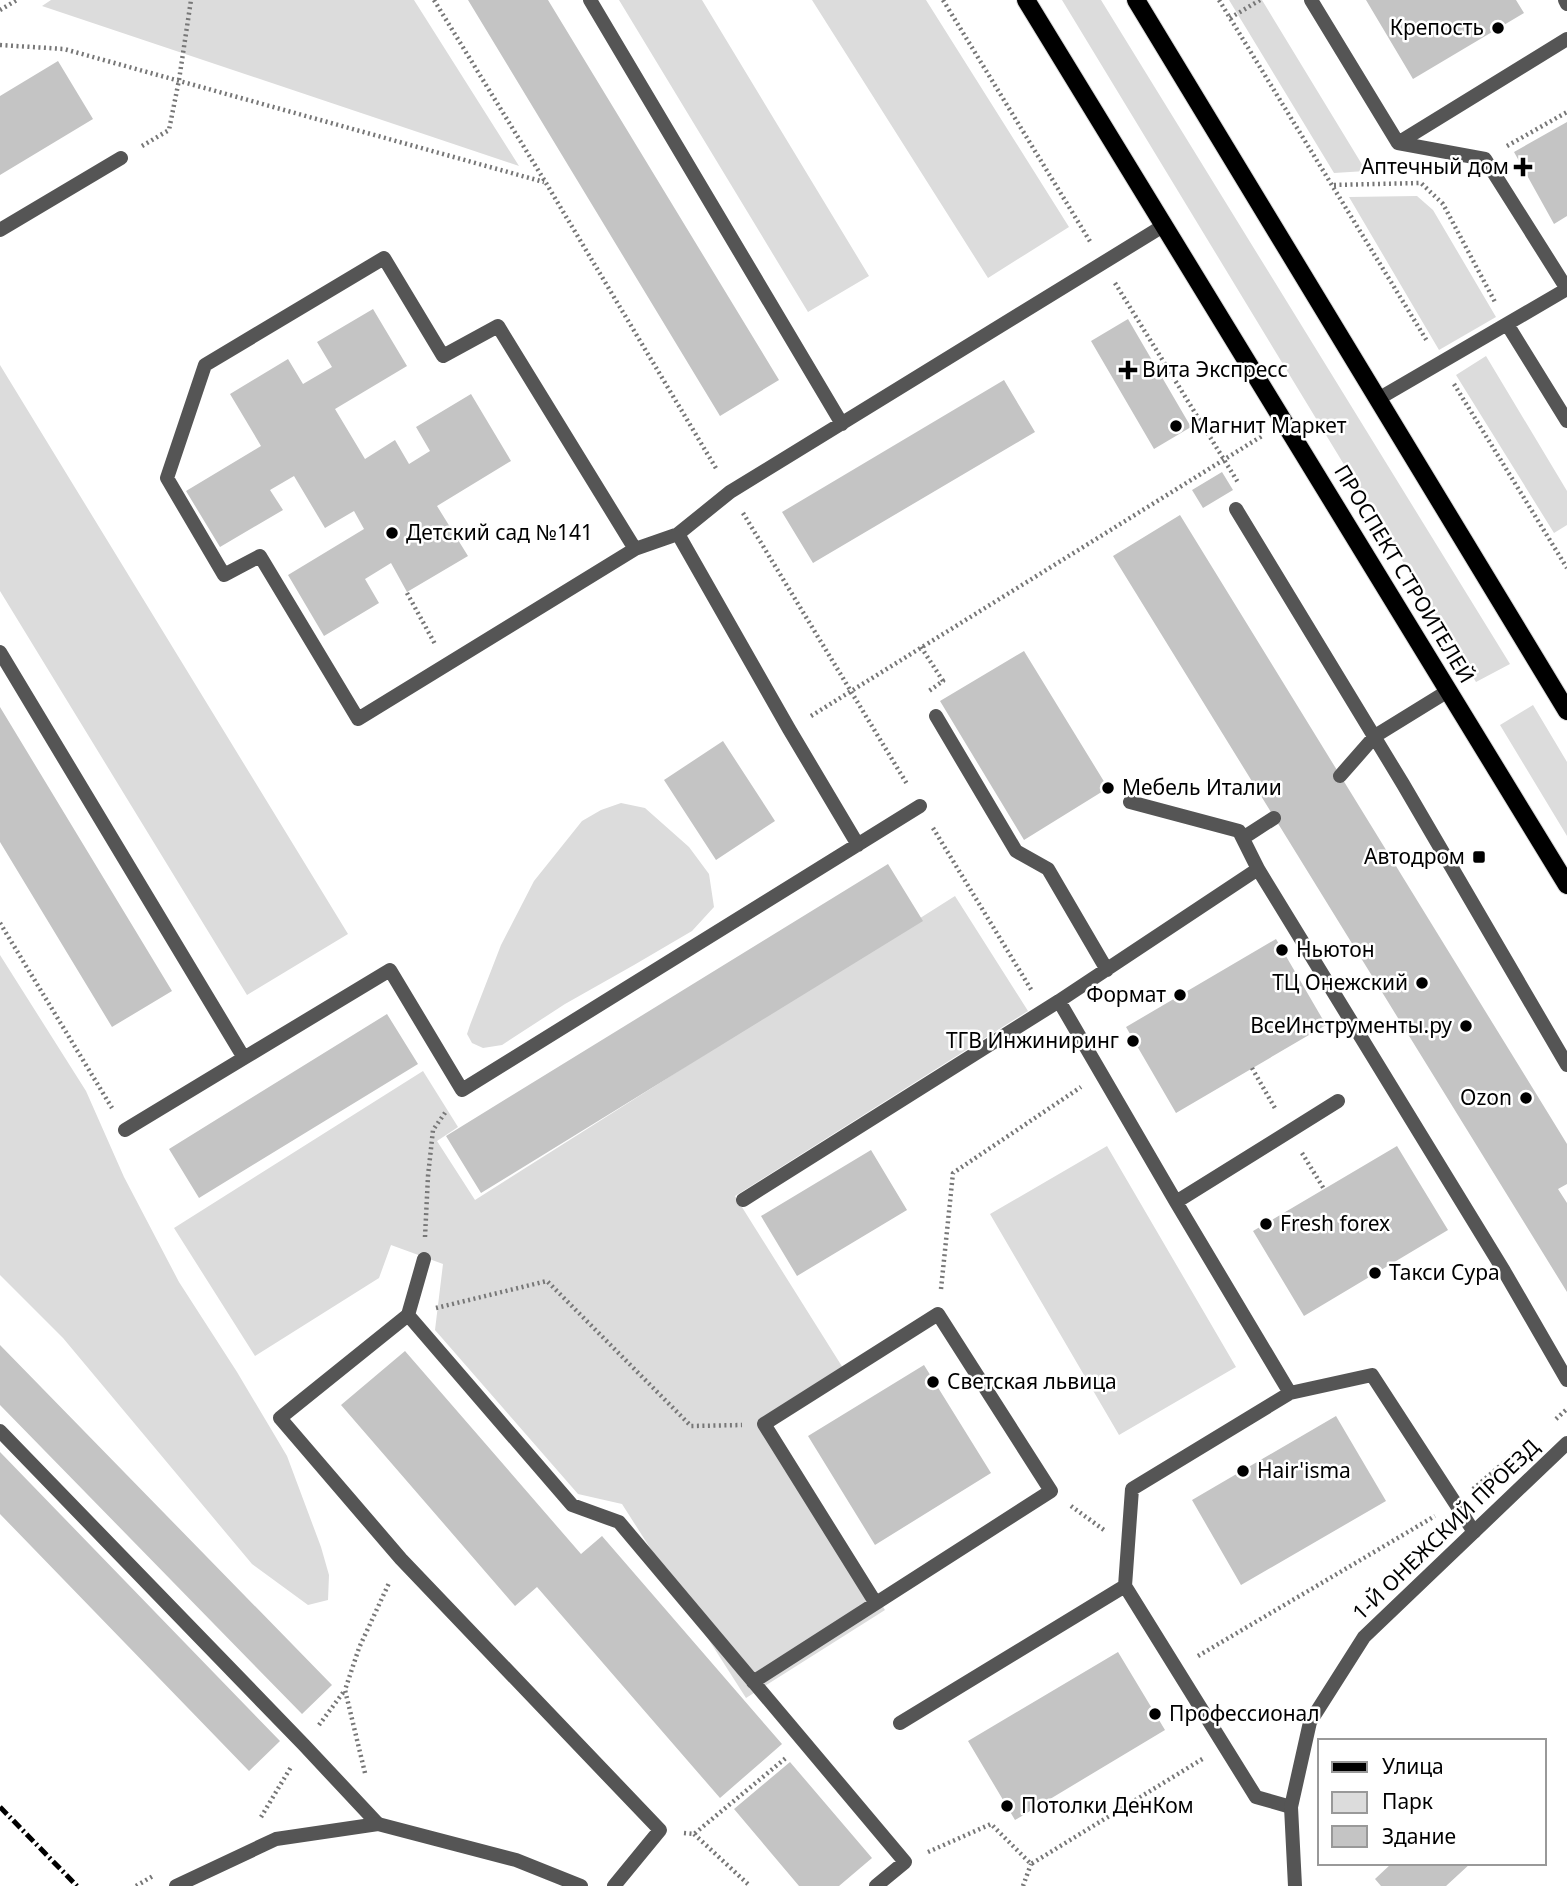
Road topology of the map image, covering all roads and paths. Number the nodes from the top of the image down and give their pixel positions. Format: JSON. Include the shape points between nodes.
{"nodes":[{"id":1,"x":17,"y":0,"type":"edge"},
{"id":2,"x":191,"y":0,"type":"edge"},
{"id":3,"x":434,"y":0,"type":"edge"},
{"id":4,"x":590,"y":0,"type":"edge"},
{"id":5,"x":1026,"y":0,"type":"edge"},
{"id":6,"x":1136,"y":0,"type":"edge"},
{"id":7,"x":1219,"y":0,"type":"edge"},
{"id":8,"x":1260,"y":0,"type":"edge"},
{"id":9,"x":1311,"y":0,"type":"edge"},
{"id":10,"x":0,"y":10,"type":"edge"},
{"id":11,"x":1230,"y":19,"type":"junction"},
{"id":12,"x":1567,"y":39,"type":"edge"},
{"id":13,"x":0,"y":45,"type":"edge"},
{"id":14,"x":179,"y":80,"type":"junction"},
{"id":15,"x":1567,"y":112,"type":"edge"},
{"id":16,"x":1398,"y":143,"type":"junction"},
{"id":17,"x":121,"y":158,"type":"joint"},
{"id":18,"x":1485,"y":159,"type":"junction"},
{"id":19,"x":546,"y":183,"type":"junction"},
{"id":20,"x":1333,"y":185,"type":"junction"},
{"id":21,"x":1163,"y":226,"type":"junction"},
{"id":22,"x":0,"y":230,"type":"edge"},
{"id":23,"x":1567,"y":289,"type":"edge"},
{"id":24,"x":1507,"y":324,"type":"junction"},
{"id":25,"x":1441,"y":363,"type":"junction"},
{"id":26,"x":1378,"y":399,"type":"junction"},
{"id":27,"x":1567,"y":421,"type":"edge"},
{"id":28,"x":1284,"y":422,"type":"junction"},
{"id":29,"x":842,"y":424,"type":"junction"},
{"id":30,"x":730,"y":492,"type":"junction"},
{"id":31,"x":1236,"y":509,"type":"dead end"},
{"id":32,"x":678,"y":534,"type":"junction"},
{"id":33,"x":635,"y":549,"type":"junction"},
{"id":34,"x":1567,"y":568,"type":"edge"},
{"id":35,"x":407,"y":593,"type":"dead end"},
{"id":36,"x":921,"y":647,"type":"junction"},
{"id":37,"x":0,"y":652,"type":"edge"},
{"id":38,"x":446,"y":666,"type":"junction"},
{"id":39,"x":852,"y":690,"type":"junction"},
{"id":40,"x":1448,"y":691,"type":"junction"},
{"id":41,"x":1567,"y":711,"type":"edge"},
{"id":42,"x":936,"y":716,"type":"joint"},
{"id":43,"x":789,"y":729,"type":"junction"},
{"id":44,"x":1375,"y":736,"type":"junction"},
{"id":45,"x":1340,"y":776,"type":"dead end"},
{"id":46,"x":1130,"y":802,"type":"dead end"},
{"id":47,"x":920,"y":806,"type":"junction"},
{"id":48,"x":1274,"y":818,"type":"dead end"},
{"id":49,"x":1243,"y":838,"type":"junction"},
{"id":50,"x":858,"y":845,"type":"junction"},
{"id":51,"x":1258,"y":869,"type":"junction"},
{"id":52,"x":1567,"y":886,"type":"edge"},
{"id":53,"x":0,"y":923,"type":"edge"},
{"id":54,"x":1107,"y":970,"type":"junction"},
{"id":55,"x":1059,"y":1001,"type":"junction"},
{"id":56,"x":1044,"y":1010,"type":"junction"},
{"id":57,"x":244,"y":1058,"type":"junction"},
{"id":58,"x":1567,"y":1065,"type":"edge"},
{"id":59,"x":1102,"y":1074,"type":"junction"},
{"id":60,"x":462,"y":1090,"type":"junction"},
{"id":61,"x":1338,"y":1101,"type":"dead end"},
{"id":62,"x":125,"y":1130,"type":"joint"},
{"id":63,"x":743,"y":1200,"type":"dead end"},
{"id":64,"x":1176,"y":1202,"type":"junction"},
{"id":65,"x":424,"y":1259,"type":"joint"},
{"id":66,"x":939,"y":1314,"type":"junction"},
{"id":67,"x":408,"y":1315,"type":"junction"},
{"id":68,"x":1567,"y":1380,"type":"edge"},
{"id":69,"x":1290,"y":1393,"type":"junction"},
{"id":70,"x":764,"y":1424,"type":"junction"},
{"id":71,"x":0,"y":1431,"type":"edge"},
{"id":72,"x":1567,"y":1443,"type":"edge"},
{"id":73,"x":1051,"y":1491,"type":"junction"},
{"id":74,"x":1456,"y":1504,"type":"junction"},
{"id":75,"x":1474,"y":1532,"type":"junction"},
{"id":76,"x":1128,"y":1547,"type":"junction"},
{"id":77,"x":401,"y":1559,"type":"junction"},
{"id":78,"x":1125,"y":1586,"type":"junction"},
{"id":79,"x":875,"y":1602,"type":"junction"},
{"id":80,"x":1176,"y":1668,"type":"junction"},
{"id":81,"x":752,"y":1682,"type":"junction"},
{"id":82,"x":345,"y":1690,"type":"junction"},
{"id":83,"x":900,"y":1723,"type":"dead end"},
{"id":84,"x":804,"y":1743,"type":"junction"},
{"id":85,"x":304,"y":1745,"type":"junction"},
{"id":86,"x":1224,"y":1745,"type":"junction"},
{"id":87,"x":1291,"y":1807,"type":"junction"},
{"id":88,"x":259,"y":1821,"type":"dead end"},
{"id":89,"x":378,"y":1825,"type":"junction"},
{"id":90,"x":660,"y":1830,"type":"junction"},
{"id":91,"x":694,"y":1834,"type":"junction"},
{"id":92,"x":905,"y":1862,"type":"junction"},
{"id":93,"x":1031,"y":1864,"type":"junction"},
{"id":94,"x":162,"y":1872,"type":"dead end"},
{"id":95,"x":136,"y":1886,"type":"edge"},
{"id":96,"x":176,"y":1886,"type":"edge"},
{"id":97,"x":581,"y":1886,"type":"edge"},
{"id":98,"x":614,"y":1886,"type":"edge"},
{"id":99,"x":750,"y":1886,"type":"edge"},
{"id":100,"x":876,"y":1886,"type":"edge"},
{"id":101,"x":1023,"y":1886,"type":"edge"},
{"id":102,"x":1295,"y":1886,"type":"edge"}],
"edges":[{"from":1,"to":10,"type":"path"},
{"from":2,"to":14,"type":"path"},
{"from":3,"to":19,"type":"path"},
{"from":4,"to":29,"type":"street"},
{"from":5,"to":21,"type":"main road","name":"ПРОСПЕКТ СТРОИТЕЛЕЙ"},
{"from":6,"to":26,"type":"main road"},
{"from":7,"to":11,"type":"path"},
{"from":8,"to":11,"type":"path"},
{"from":9,"to":16,"type":"street"},
{"from":11,"to":20,"type":"path"},
{"from":12,"to":16,"type":"street"},
{"from":13,"to":14,"type":"path","via":[[64,49]]},
{"from":14,"to":17,"type":"path","via":[[169,130]]},
{"from":14,"to":19,"type":"path"},
{"from":15,"to":18,"type":"path"},
{"from":16,"to":18,"type":"street"},
{"from":17,"to":22,"type":"street"},
{"from":18,"to":23,"type":"street"},
{"from":19,"to":30,"type":"path"},
{"from":20,"to":24,"type":"path","via":[[1421,183],[1443,204]]},
{"from":20,"to":25,"type":"path"},
{"from":21,"to":28,"type":"main road","name":"ПРОСПЕКТ СТРОИТЕЛЕЙ"},
{"from":21,"to":29,"type":"street"},
{"from":23,"to":24,"type":"street"},
{"from":24,"to":25,"type":"street"},
{"from":24,"to":27,"type":"street"},
{"from":25,"to":26,"type":"street"},
{"from":25,"to":34,"type":"path"},
{"from":26,"to":41,"type":"main road"},
{"from":28,"to":36,"type":"path"},
{"from":28,"to":40,"type":"main road","name":"ПРОСПЕКТ СТРОИТЕЛЕЙ"},
{"from":29,"to":30,"type":"street"},
{"from":30,"to":32,"type":"street"},
{"from":30,"to":39,"type":"path"},
{"from":31,"to":44,"type":"street"},
{"from":32,"to":33,"type":"street"},
{"from":32,"to":43,"type":"street"},
{"from":33,"to":38,"type":"street"},
{"from":33,"to":38,"type":"street","via":[[498,326],[443,356],[384,258],[205,365],[167,478],[224,575],[260,556],[358,719]]},
{"from":35,"to":38,"type":"path"},
{"from":36,"to":39,"type":"path"},
{"from":36,"to":42,"type":"path","via":[[943,681],[923,695]]},
{"from":37,"to":57,"type":"street"},
{"from":39,"to":43,"type":"path"},
{"from":39,"to":47,"type":"path"},
{"from":40,"to":44,"type":"street"},
{"from":40,"to":52,"type":"main road","name":"ПРОСПЕКТ СТРОИТЕЛЕЙ"},
{"from":42,"to":54,"type":"street","via":[[1016,851],[1048,869]]},
{"from":43,"to":50,"type":"street"},
{"from":44,"to":45,"type":"street"},
{"from":44,"to":58,"type":"street"},
{"from":46,"to":49,"type":"street","via":[[1239,831]]},
{"from":47,"to":50,"type":"street"},
{"from":47,"to":56,"type":"path"},
{"from":48,"to":49,"type":"street"},
{"from":49,"to":51,"type":"street"},
{"from":50,"to":60,"type":"street"},
{"from":51,"to":54,"type":"street"},
{"from":51,"to":68,"type":"street"},
{"from":53,"to":62,"type":"path"},
{"from":54,"to":55,"type":"street"},
{"from":55,"to":56,"type":"street"},
{"from":55,"to":59,"type":"street"},
{"from":56,"to":63,"type":"street"},
{"from":57,"to":60,"type":"street","via":[[390,970]]},
{"from":57,"to":62,"type":"street"},
{"from":59,"to":64,"type":"street"},
{"from":59,"to":66,"type":"path","via":[[953,1173]]},
{"from":60,"to":65,"type":"path","via":[[433,1130]]},
{"from":61,"to":64,"type":"street"},
{"from":64,"to":69,"type":"street"},
{"from":65,"to":67,"type":"street"},
{"from":66,"to":70,"type":"street"},
{"from":66,"to":73,"type":"street"},
{"from":67,"to":70,"type":"path","via":[[547,1281],[691,1426]]},
{"from":67,"to":77,"type":"street","via":[[280,1418]]},
{"from":67,"to":81,"type":"street","via":[[572,1505],[618,1522]]},
{"from":69,"to":74,"type":"street","via":[[1372,1375]]},
{"from":69,"to":76,"type":"street","via":[[1132,1489]]},
{"from":70,"to":79,"type":"street"},
{"from":71,"to":85,"type":"street"},
{"from":72,"to":75,"type":"street","name":"1-Й ОНЕЖСКИЙ ПРОЕЗД"},
{"from":73,"to":76,"type":"path"},
{"from":73,"to":79,"type":"street"},
{"from":74,"to":75,"type":"street"},
{"from":74,"to":80,"type":"path"},
{"from":75,"to":87,"type":"street","name":"1-Й ОНЕЖСКИЙ ПРОЕЗД","via":[[1364,1637],[1310,1722]]},
{"from":76,"to":78,"type":"street"},
{"from":77,"to":82,"type":"path","via":[[359,1648]]},
{"from":77,"to":90,"type":"street"},
{"from":78,"to":80,"type":"street"},
{"from":78,"to":83,"type":"street"},
{"from":79,"to":81,"type":"street"},
{"from":80,"to":86,"type":"street"},
{"from":81,"to":84,"type":"street"},
{"from":82,"to":85,"type":"path"},
{"from":82,"to":89,"type":"path"},
{"from":84,"to":91,"type":"path"},
{"from":84,"to":92,"type":"street"},
{"from":85,"to":88,"type":"path"},
{"from":85,"to":89,"type":"street"},
{"from":86,"to":87,"type":"street","via":[[1256,1797]]},
{"from":86,"to":93,"type":"path"},
{"from":87,"to":102,"type":"street","name":"1-Й ОНЕЖСКИЙ ПРОЕЗД"},
{"from":89,"to":96,"type":"street","via":[[276,1839]]},
{"from":89,"to":97,"type":"street","via":[[516,1860]]},
{"from":90,"to":91,"type":"path"},
{"from":90,"to":98,"type":"street"},
{"from":91,"to":99,"type":"path"},
{"from":92,"to":93,"type":"path","via":[[991,1825]]},
{"from":92,"to":100,"type":"street"},
{"from":93,"to":101,"type":"path"},
{"from":94,"to":95,"type":"path"}]}
